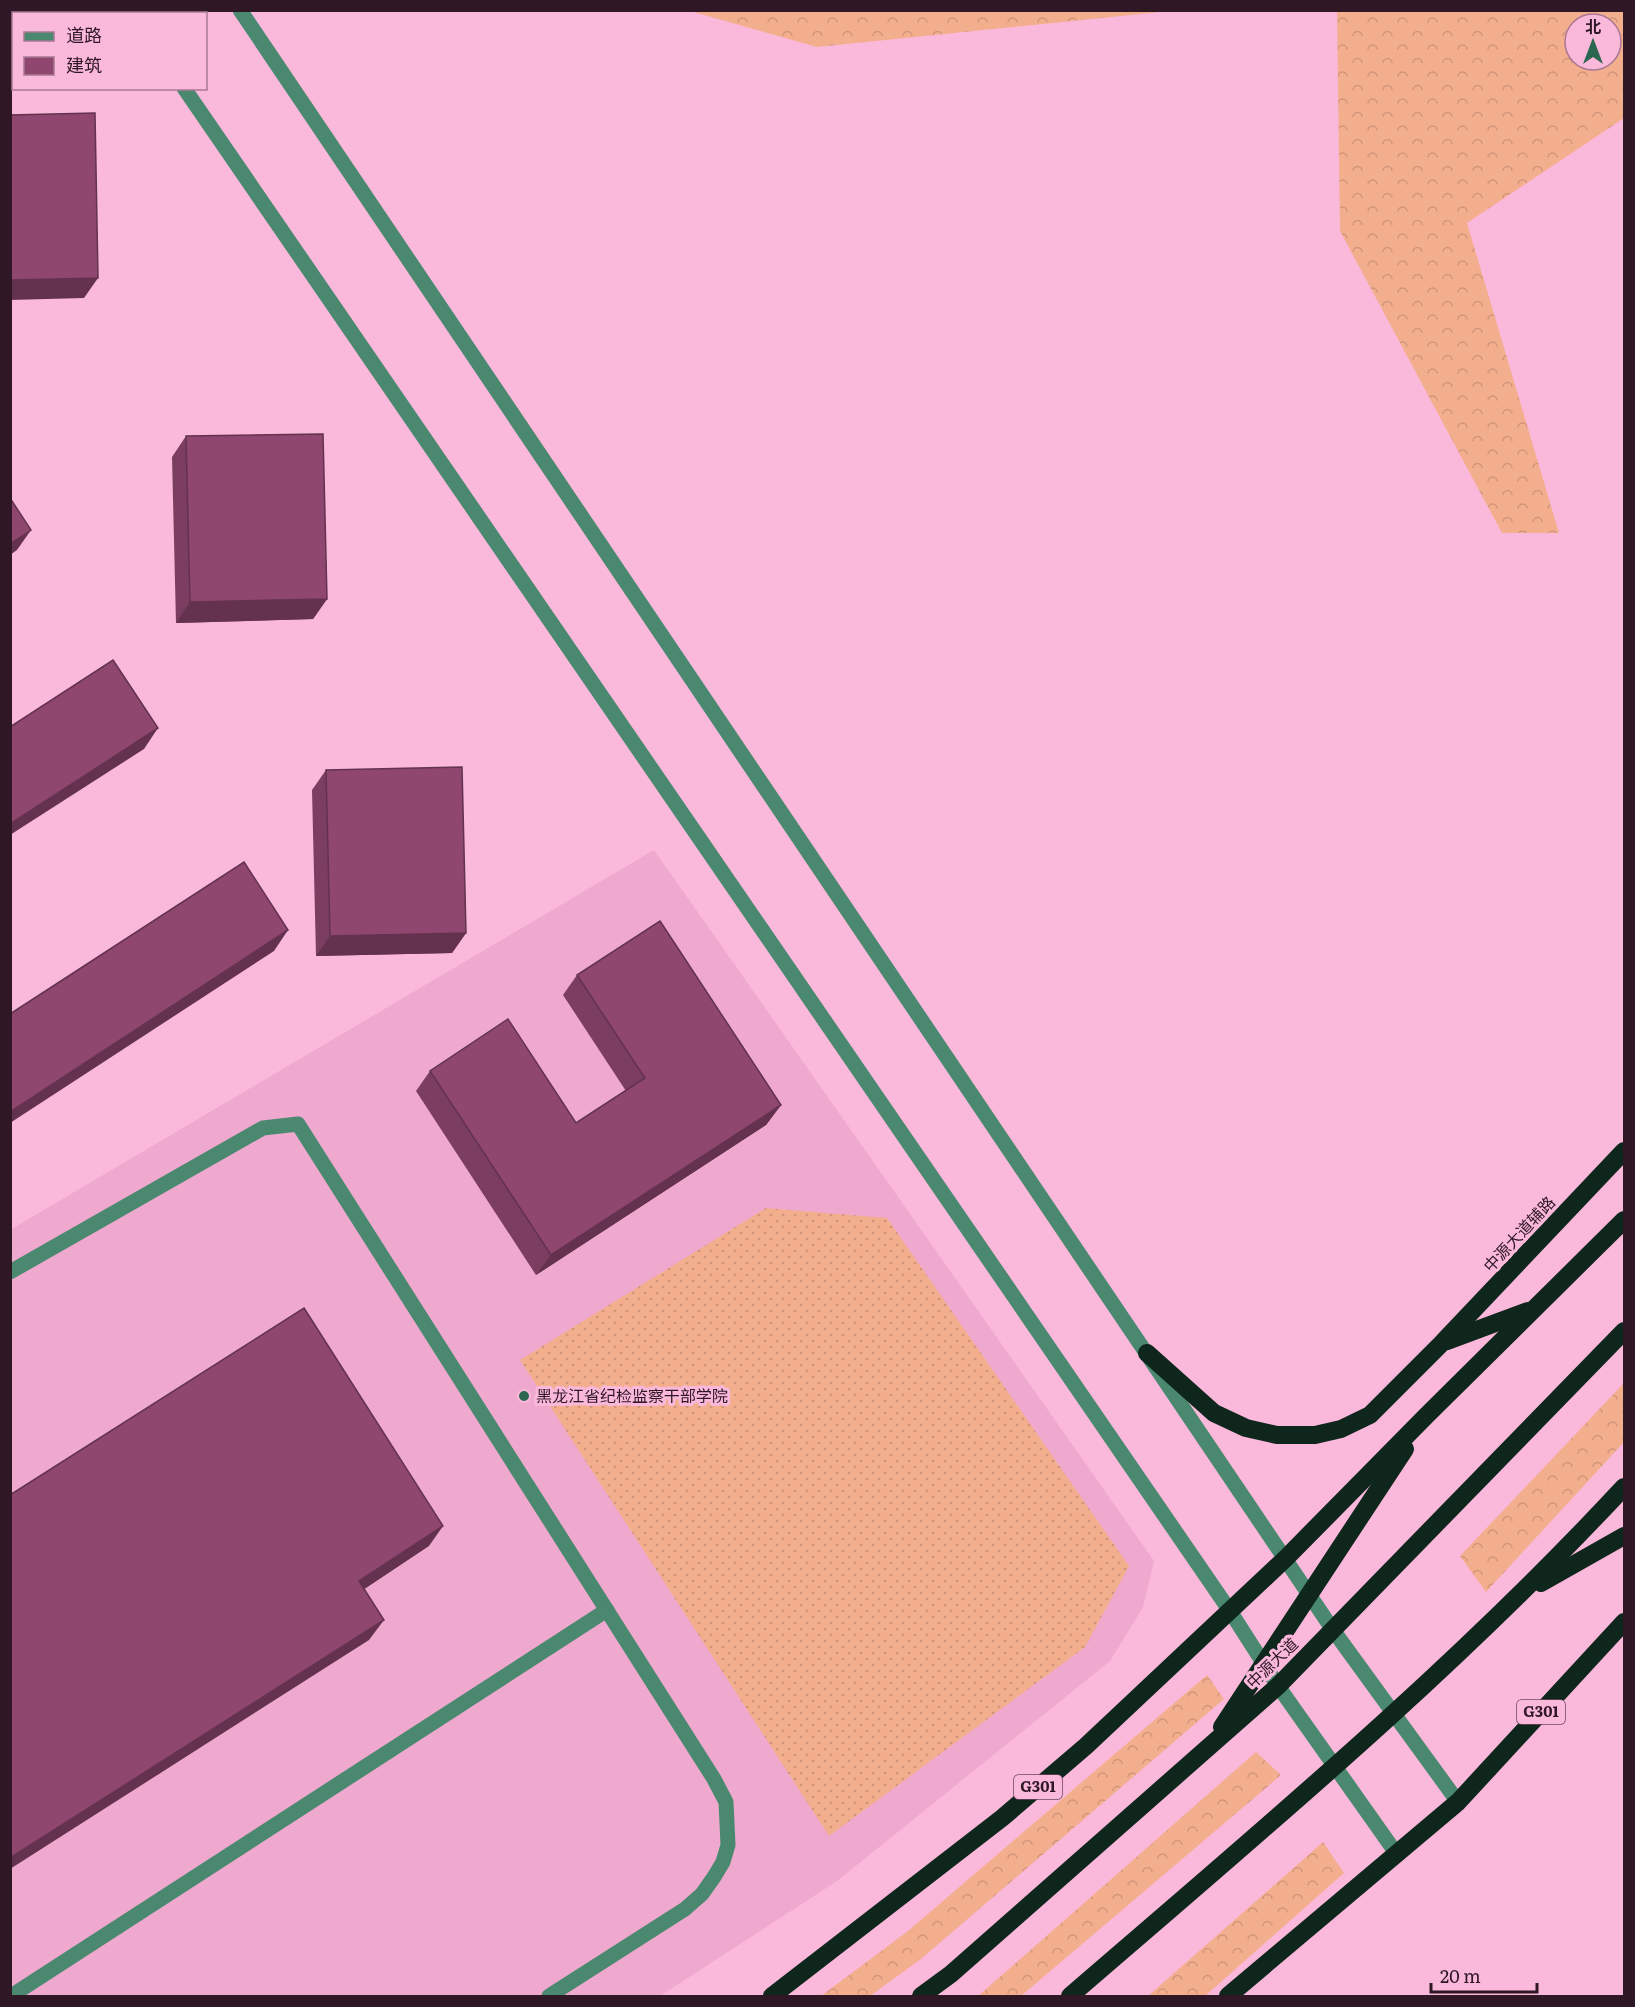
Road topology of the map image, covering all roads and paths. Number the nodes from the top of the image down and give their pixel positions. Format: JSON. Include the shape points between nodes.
{"nodes":[{"id":1,"x":240,"y":10,"type":"edge"},
{"id":2,"x":185,"y":90,"type":"edge"},
{"id":3,"x":1624,"y":1152,"type":"edge"},
{"id":4,"x":1622,"y":1223,"type":"edge"},
{"id":5,"x":10,"y":1272,"type":"edge"},
{"id":6,"x":1535,"y":1308,"type":"junction"},
{"id":7,"x":1624,"y":1331,"type":"edge"},
{"id":8,"x":1442,"y":1343,"type":"junction"},
{"id":9,"x":1147,"y":1353,"type":"junction"},
{"id":10,"x":1427,"y":1415,"type":"junction"},
{"id":11,"x":1624,"y":1487,"type":"edge"},
{"id":12,"x":1624,"y":1536,"type":"edge"},
{"id":13,"x":1286,"y":1558,"type":"junction"},
{"id":14,"x":1310,"y":1594,"type":"junction"},
{"id":15,"x":1521,"y":1594,"type":"junction"},
{"id":16,"x":607,"y":1610,"type":"junction"},
{"id":17,"x":1230,"y":1611,"type":"junction"},
{"id":18,"x":1624,"y":1622,"type":"edge"},
{"id":19,"x":1334,"y":1630,"type":"junction"},
{"id":20,"x":1264,"y":1663,"type":"junction"},
{"id":21,"x":1278,"y":1686,"type":"junction"},
{"id":22,"x":1394,"y":1713,"type":"junction"},
{"id":23,"x":1210,"y":1746,"type":"junction"},
{"id":24,"x":1335,"y":1767,"type":"junction"},
{"id":25,"x":1458,"y":1802,"type":"junction"},
{"id":26,"x":1396,"y":1853,"type":"junction"},
{"id":27,"x":11,"y":1996,"type":"edge"},
{"id":28,"x":549,"y":1996,"type":"edge"},
{"id":29,"x":772,"y":1996,"type":"edge"},
{"id":30,"x":921,"y":1996,"type":"edge"},
{"id":31,"x":1070,"y":1996,"type":"edge"},
{"id":32,"x":1228,"y":1996,"type":"edge"}],
"edges":[{"from":1,"to":9,"type":"street"},
{"from":2,"to":17,"type":"street"},
{"from":3,"to":8,"type":"highway","name":"中源大道辅路"},
{"from":4,"to":6,"type":"highway"},
{"from":5,"to":16,"type":"street","via":[[263,1128],[298,1124]]},
{"from":6,"to":8,"type":"highway"},
{"from":6,"to":10,"type":"highway"},
{"from":7,"to":19,"type":"highway","name":"中源大道"},
{"from":8,"to":9,"type":"highway","name":"中源大道辅路","via":[[1370,1415],[1341,1429],[1315,1435],[1277,1435],[1246,1428],[1214,1413]]},
{"from":9,"to":13,"type":"street"},
{"from":10,"to":13,"type":"highway"},
{"from":10,"to":14,"type":"highway"},
{"from":11,"to":15,"type":"highway"},
{"from":12,"to":15,"type":"highway"},
{"from":13,"to":14,"type":"street"},
{"from":13,"to":17,"type":"highway","number":"G301"},
{"from":14,"to":19,"type":"street"},
{"from":14,"to":20,"type":"highway"},
{"from":15,"to":22,"type":"highway"},
{"from":16,"to":27,"type":"street"},
{"from":16,"to":28,"type":"street","via":[[726,1802],[728,1845],[714,1877],[685,1909]]},
{"from":17,"to":20,"type":"street"},
{"from":17,"to":29,"type":"highway","number":"G301","via":[[1086,1746],[1002,1818]]},
{"from":18,"to":25,"type":"highway","number":"G301"},
{"from":19,"to":21,"type":"highway","name":"中源大道"},
{"from":19,"to":22,"type":"street"},
{"from":20,"to":21,"type":"street"},
{"from":20,"to":23,"type":"highway"},
{"from":21,"to":23,"type":"highway","name":"中源大道"},
{"from":21,"to":24,"type":"street"},
{"from":22,"to":24,"type":"highway"},
{"from":22,"to":25,"type":"street"},
{"from":23,"to":30,"type":"highway","name":"中源大道"},
{"from":24,"to":26,"type":"street"},
{"from":24,"to":31,"type":"highway"},
{"from":25,"to":26,"type":"highway","number":"G301"},
{"from":26,"to":32,"type":"highway","number":"G301"}]}
